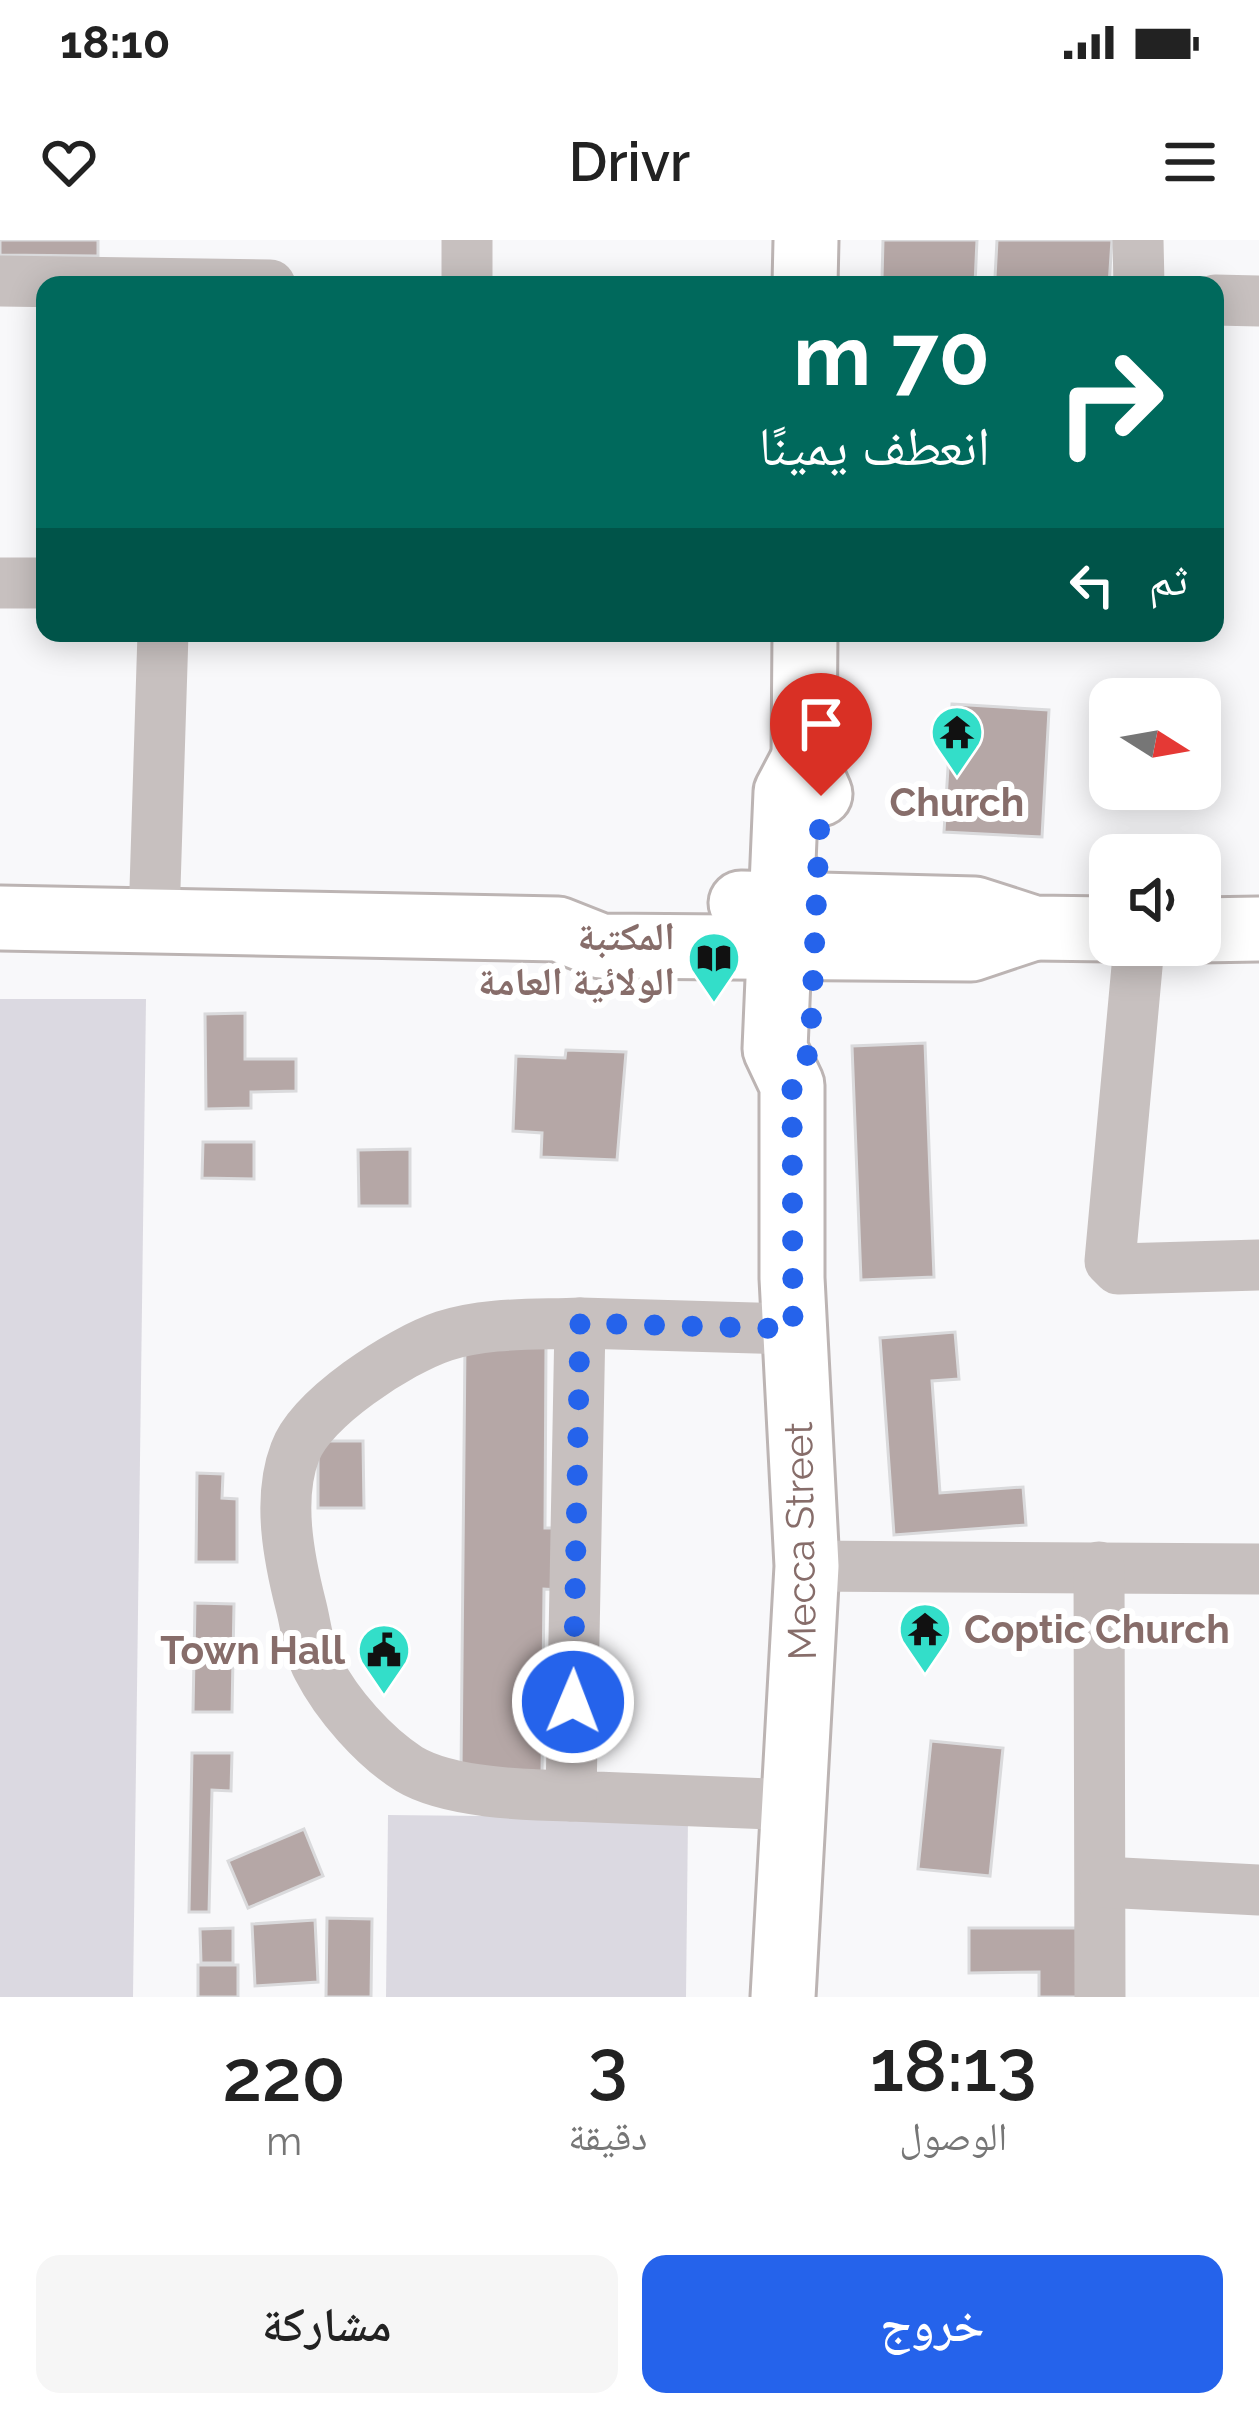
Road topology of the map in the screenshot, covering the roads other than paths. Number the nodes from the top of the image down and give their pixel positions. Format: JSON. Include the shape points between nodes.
{"nodes":[{"id":1,"x":173,"y":240,"type":"edge"},
{"id":2,"x":467,"y":240,"type":"edge"},
{"id":3,"x":806,"y":240,"type":"edge"},
{"id":4,"x":1138,"y":240,"type":"edge"},
{"id":5,"x":172,"y":276,"type":"edge"},
{"id":6,"x":466,"y":276,"type":"edge"},
{"id":7,"x":805,"y":276,"type":"edge"},
{"id":8,"x":1139,"y":276,"type":"edge"},
{"id":9,"x":0,"y":281,"type":"edge"},
{"id":10,"x":36,"y":282,"type":"edge"},
{"id":11,"x":1224,"y":300,"type":"edge"},
{"id":12,"x":1259,"y":301,"type":"edge"},
{"id":13,"x":0,"y":583,"type":"edge"},
{"id":14,"x":36,"y":584,"type":"edge"},
{"id":15,"x":163,"y":642,"type":"edge"},
{"id":16,"x":805,"y":642,"type":"edge"},
{"id":17,"x":0,"y":918,"type":"edge"},
{"id":18,"x":154,"y":920,"type":"junction"},
{"id":19,"x":799,"y":924,"type":"junction"},
{"id":20,"x":1089,"y":929,"type":"edge"},
{"id":21,"x":1259,"y":929,"type":"edge"},
{"id":22,"x":1221,"y":930,"type":"edge"},
{"id":23,"x":1137,"y":966,"type":"edge"},
{"id":24,"x":1259,"y":1265,"type":"edge"},
{"id":25,"x":580,"y":1323,"type":"junction"},
{"id":26,"x":793,"y":1329,"type":"junction"},
{"id":27,"x":807,"y":1566,"type":"junction"},
{"id":28,"x":1100,"y":1567,"type":"junction"},
{"id":29,"x":1259,"y":1568,"type":"edge"},
{"id":30,"x":571,"y":1796,"type":"junction"},
{"id":31,"x":796,"y":1805,"type":"junction"},
{"id":32,"x":1103,"y":1882,"type":"junction"},
{"id":33,"x":1259,"y":1890,"type":"edge"},
{"id":34,"x":783,"y":1997,"type":"edge"},
{"id":35,"x":1100,"y":1997,"type":"edge"}],
"edges":[{"from":1,"to":5,"type":"street"},
{"from":2,"to":6,"type":"street"},
{"from":3,"to":7,"type":"main road"},
{"from":4,"to":8,"type":"street"},
{"from":9,"to":10,"type":"street"},
{"from":11,"to":12,"type":"street"},
{"from":13,"to":14,"type":"street"},
{"from":15,"to":18,"type":"street"},
{"from":16,"to":19,"type":"main road","name":"Mecca Street","via":[[803,758],[821,796]]},
{"from":17,"to":18,"type":"main road"},
{"from":18,"to":19,"type":"main road","via":[[558,929],[601,946]]},
{"from":19,"to":20,"type":"main road","via":[[971,949],[1034,928]]},
{"from":19,"to":26,"type":"main road","name":"Mecca Street","via":[[775,1049],[792,1085]]},
{"from":21,"to":22,"type":"main road"},
{"from":23,"to":24,"type":"street","via":[[1110,1261],[1118,1269]]},
{"from":25,"to":26,"type":"street"},
{"from":25,"to":30,"type":"street"},
{"from":25,"to":30,"type":"street","via":[[441,1336],[380,1371],[316,1417],[295,1451],[285,1496],[316,1666],[359,1726],[411,1771],[519,1795]]},
{"from":26,"to":27,"type":"main road","name":"Mecca Street"},
{"from":27,"to":28,"type":"street"},
{"from":27,"to":31,"type":"main road","name":"Mecca Street"},
{"from":28,"to":29,"type":"street"},
{"from":28,"to":32,"type":"street"},
{"from":30,"to":31,"type":"street"},
{"from":31,"to":34,"type":"main road","name":"Mecca Street"},
{"from":32,"to":33,"type":"street"},
{"from":32,"to":35,"type":"street"}]}
